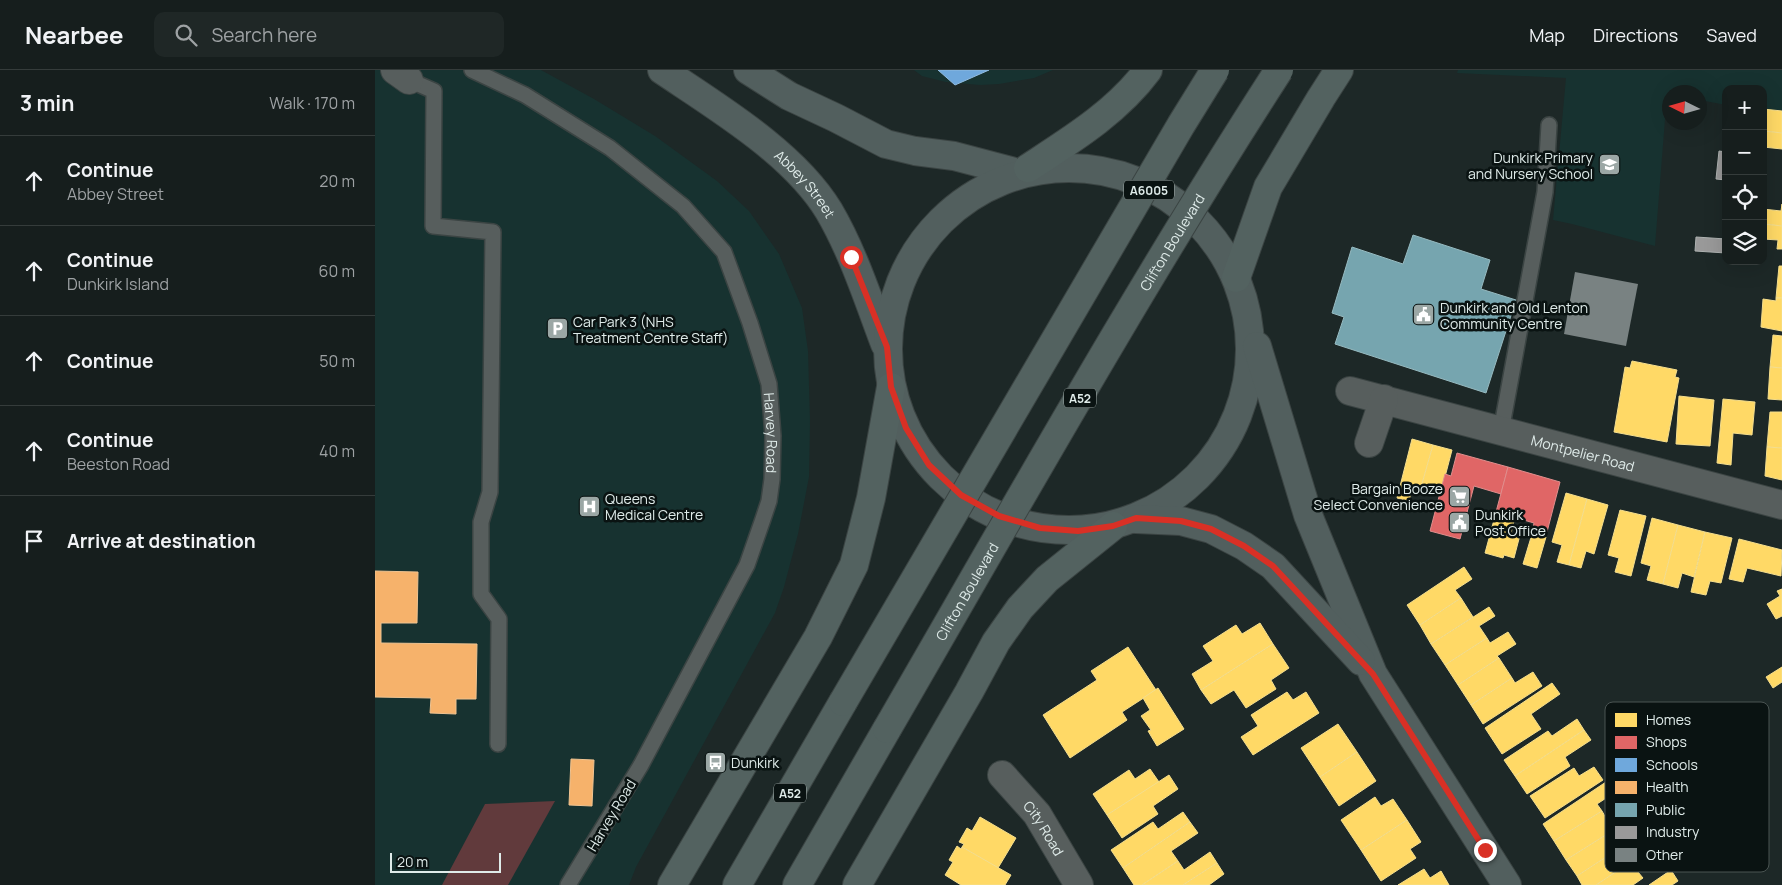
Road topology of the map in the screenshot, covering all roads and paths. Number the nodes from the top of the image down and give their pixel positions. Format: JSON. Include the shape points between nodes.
{"nodes":[{"id":1,"x":472,"y":70,"type":"edge"},
{"id":2,"x":662,"y":70,"type":"edge"},
{"id":3,"x":747,"y":70,"type":"edge"},
{"id":4,"x":1148,"y":70,"type":"edge"},
{"id":5,"x":1215,"y":70,"type":"edge"},
{"id":6,"x":1279,"y":70,"type":"edge"},
{"id":7,"x":1339,"y":70,"type":"edge"},
{"id":8,"x":402,"y":75,"type":"edge"},
{"id":9,"x":1549,"y":125,"type":"dead end"},
{"id":10,"x":1019,"y":170,"type":"junction"},
{"id":11,"x":1236,"y":278,"type":"junction"},
{"id":12,"x":1251,"y":325,"type":"junction"},
{"id":13,"x":887,"y":347,"type":"junction"},
{"id":14,"x":891,"y":387,"type":"junction"},
{"id":15,"x":1349,"y":391,"type":"dead end"},
{"id":16,"x":1384,"y":400,"type":"junction"},
{"id":17,"x":1501,"y":431,"type":"junction"},
{"id":18,"x":1369,"y":443,"type":"dead end"},
{"id":19,"x":1782,"y":505,"type":"edge"},
{"id":20,"x":1125,"y":522,"type":"junction"},
{"id":21,"x":1373,"y":674,"type":"junction"},
{"id":22,"x":498,"y":744,"type":"dead end"},
{"id":23,"x":1003,"y":775,"type":"dead end"},
{"id":24,"x":568,"y":885,"type":"edge"},
{"id":25,"x":672,"y":885,"type":"edge"},
{"id":26,"x":737,"y":885,"type":"edge"},
{"id":27,"x":797,"y":885,"type":"edge"},
{"id":28,"x":857,"y":885,"type":"edge"},
{"id":29,"x":1079,"y":885,"type":"edge"},
{"id":30,"x":1507,"y":885,"type":"edge"}],
"edges":[{"from":1,"to":24,"type":"lane","name":"Harvey Road","via":[[525,95],[610,148],[683,206],[724,252],[769,384],[772,479],[766,510],[747,565],[641,765]]},
{"from":2,"to":13,"type":"main road","name":"Abbey Street","via":[[759,139],[807,182],[828,210],[851,257]]},
{"from":3,"to":10,"type":"main road","via":[[789,96],[886,144]]},
{"from":4,"to":10,"type":"highway","via":[[1135,88],[1080,134]]},
{"from":5,"to":26,"type":"highway","number":"A52","bridge":true},
{"from":6,"to":27,"type":"highway","name":"Clifton Boulevard","number":"A52","bridge":true,"via":[[1141,292]]},
{"from":7,"to":11,"type":"highway","via":[[1268,187]]},
{"from":8,"to":22,"type":"lane","via":[[434,91],[433,226],[493,232],[490,492],[481,522],[481,594],[499,619]]},
{"from":9,"to":17,"type":"lane","via":[[1545,192]]},
{"from":10,"to":11,"type":"main road","number":"A6005","via":[[1067,168],[1149,190],[1182,212],[1213,243]]},
{"from":10,"to":13,"type":"main road","number":"A6005","via":[[970,194],[942,216],[919,244],[903,274],[891,311]]},
{"from":11,"to":12,"type":"main road","number":"A6005","via":[[1246,300]]},
{"from":12,"to":20,"type":"main road","number":"A6005","via":[[1251,371],[1240,414],[1218,454],[1188,488],[1150,512]]},
{"from":12,"to":21,"type":"main road","number":"A6005","via":[[1308,515]]},
{"from":13,"to":14,"type":"main road","number":"A6005"},
{"from":14,"to":20,"type":"main road","number":"A6005","via":[[906,428],[929,465],[961,495],[999,516],[1040,528],[1078,531]]},
{"from":14,"to":25,"type":"highway","via":[[871,498],[854,564],[818,637]]},
{"from":15,"to":16,"type":"street","name":"Montpelier Road"},
{"from":16,"to":17,"type":"street","name":"Montpelier Road"},
{"from":16,"to":18,"type":"street"},
{"from":17,"to":19,"type":"street","name":"Montpelier Road"},
{"from":20,"to":21,"type":"main road","number":"A6005","via":[[1181,521],[1211,529],[1244,546],[1273,566]]},
{"from":20,"to":28,"type":"highway","via":[[1047,579],[1020,608],[995,642]]},
{"from":21,"to":30,"type":"main road","number":"A6005"},
{"from":23,"to":29,"type":"street","name":"City Road","via":[[1037,814]]}]}
